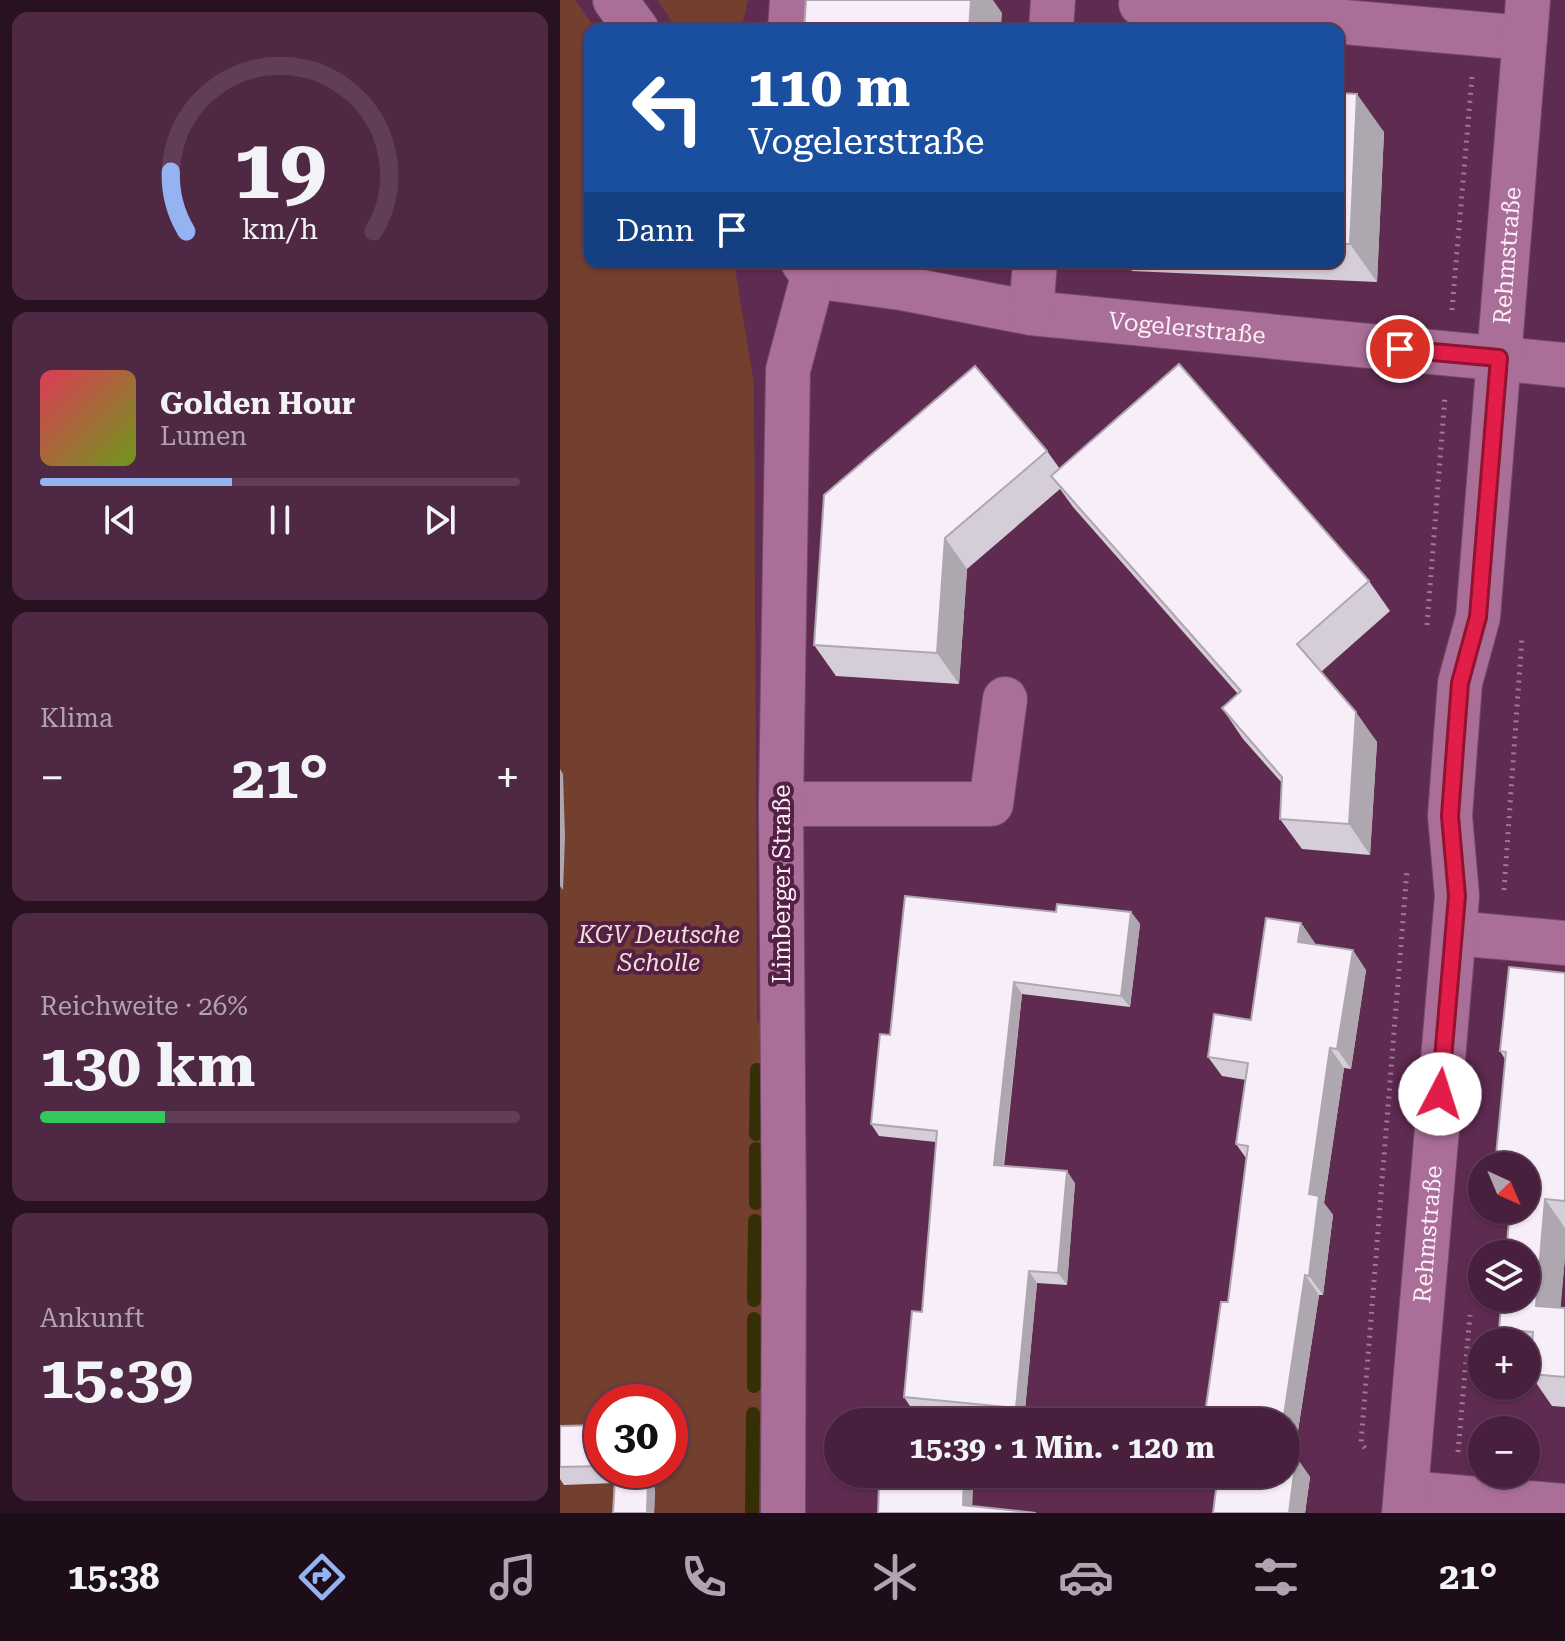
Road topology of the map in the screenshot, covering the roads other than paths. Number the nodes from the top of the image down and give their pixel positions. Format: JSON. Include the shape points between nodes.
{"nodes":[{"id":1,"x":615,"y":0,"type":"edge"},
{"id":2,"x":792,"y":0,"type":"edge"},
{"id":3,"x":1053,"y":0,"type":"edge"},
{"id":4,"x":1141,"y":4,"type":"dead end"},
{"id":5,"x":1527,"y":19,"type":"edge"},
{"id":6,"x":633,"y":24,"type":"edge"},
{"id":7,"x":790,"y":24,"type":"edge"},
{"id":8,"x":1051,"y":24,"type":"edge"},
{"id":9,"x":1035,"y":268,"type":"edge"},
{"id":10,"x":808,"y":269,"type":"edge"},
{"id":11,"x":1031,"y":313,"type":"junction"},
{"id":12,"x":1499,"y":358,"type":"junction"},
{"id":13,"x":1565,"y":365,"type":"edge"},
{"id":14,"x":1005,"y":699,"type":"dead end"},
{"id":15,"x":781,"y":804,"type":"junction"},
{"id":16,"x":1454,"y":933,"type":"junction"},
{"id":17,"x":1565,"y":943,"type":"edge"},
{"id":18,"x":1405,"y":1503,"type":"edge"},
{"id":19,"x":1565,"y":1506,"type":"edge"},
{"id":20,"x":783,"y":1513,"type":"edge"}],
"edges":[{"from":1,"to":6,"type":"street"},
{"from":2,"to":7,"type":"street"},
{"from":3,"to":8,"type":"street"},
{"from":4,"to":5,"type":"street"},
{"from":5,"to":12,"type":"street","name":"Rehmstraße"},
{"from":9,"to":11,"type":"street"},
{"from":10,"to":11,"type":"street","name":"Vogelerstraße"},
{"from":10,"to":15,"type":"street","name":"Limberger Straße","via":[[788,370]]},
{"from":11,"to":12,"type":"street","name":"Vogelerstraße"},
{"from":12,"to":13,"type":"street","name":"Vogelerstraße"},
{"from":12,"to":16,"type":"street","name":"Rehmstraße","via":[[1478,617],[1460,683],[1450,816],[1457,896]]},
{"from":14,"to":15,"type":"street","via":[[991,804]]},
{"from":15,"to":20,"type":"street","name":"Limberger Straße"},
{"from":16,"to":17,"type":"street"},
{"from":16,"to":18,"type":"street","name":"Rehmstraße"},
{"from":18,"to":19,"type":"street","via":[[1454,1497]]}]}
